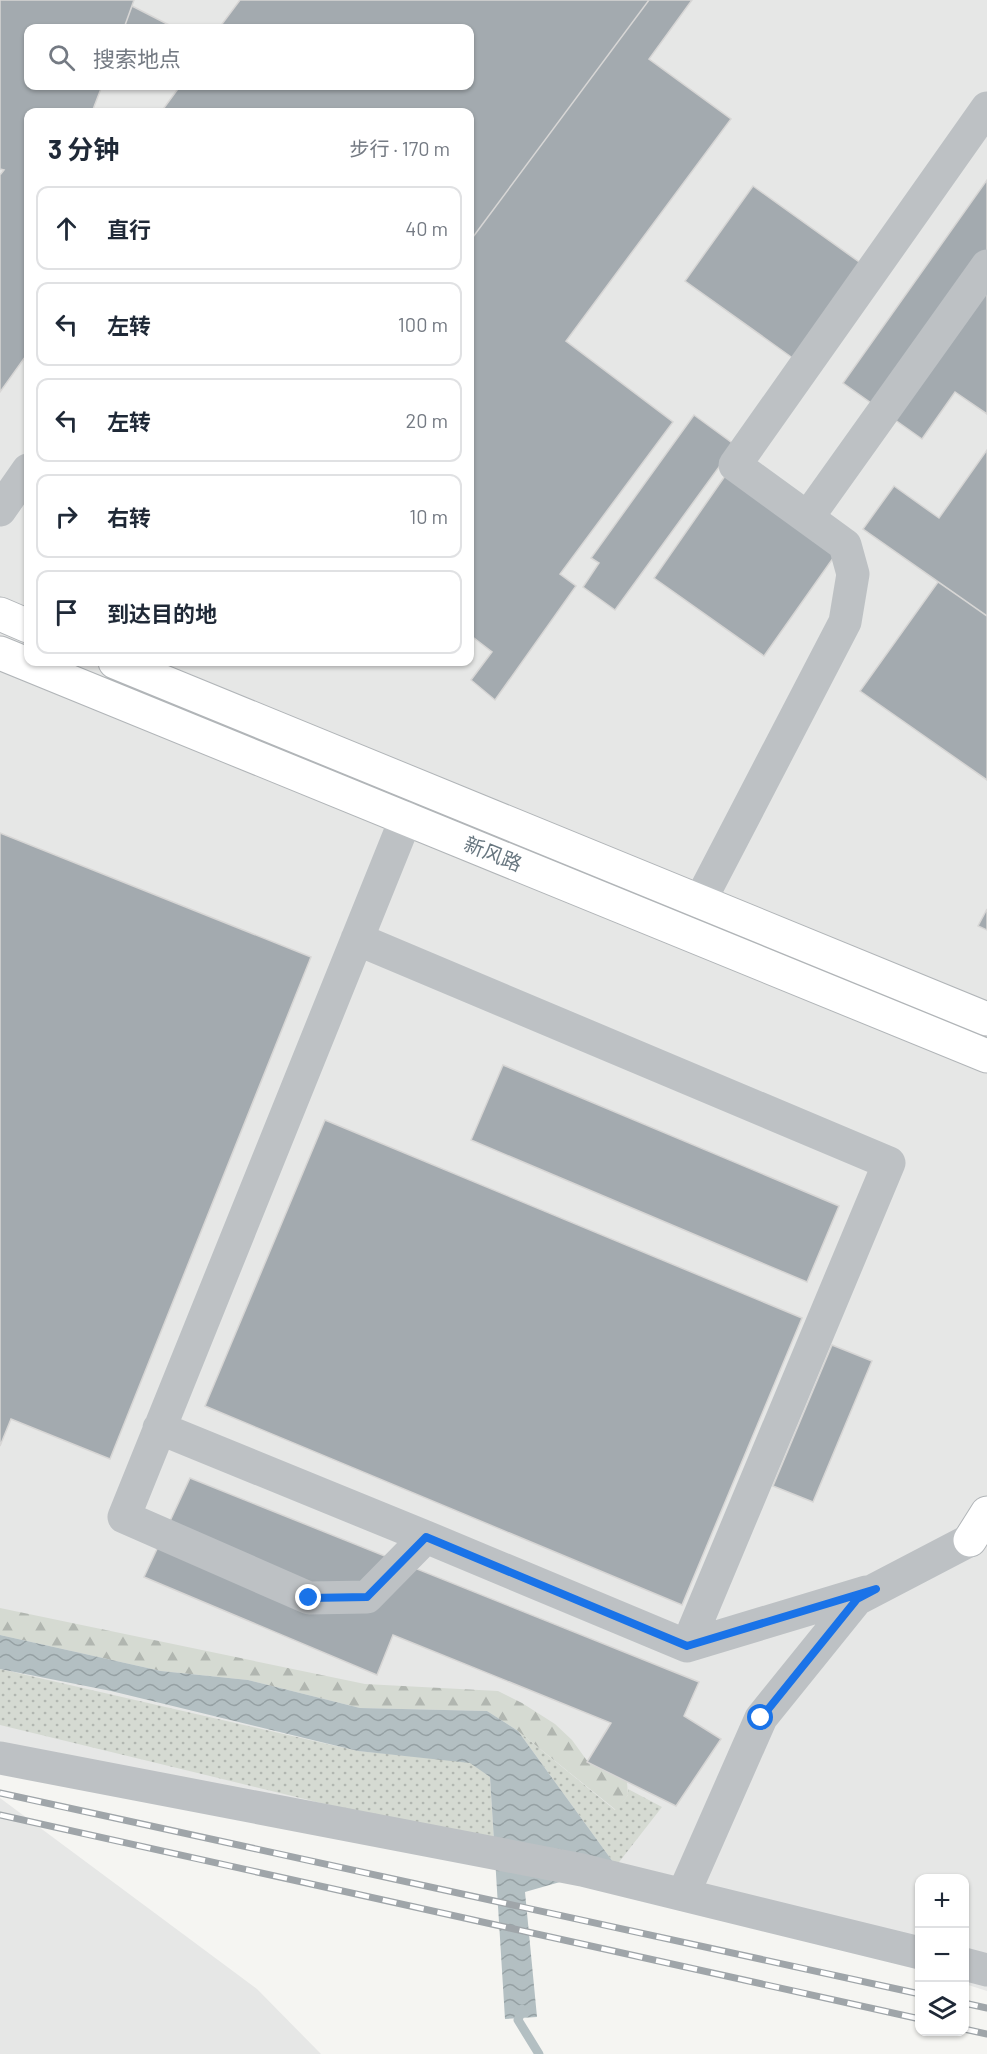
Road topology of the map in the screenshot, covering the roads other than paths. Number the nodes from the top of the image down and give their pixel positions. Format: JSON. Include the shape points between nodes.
{"nodes":[{"id":1,"x":987,"y":108,"type":"edge"},
{"id":2,"x":987,"y":266,"type":"edge"},
{"id":3,"x":24,"y":476,"type":"edge"},
{"id":4,"x":0,"y":510,"type":"edge"},
{"id":5,"x":808,"y":517,"type":"junction"},
{"id":6,"x":0,"y":614,"type":"edge"},
{"id":7,"x":24,"y":624,"type":"edge"},
{"id":8,"x":0,"y":652,"type":"edge"},
{"id":9,"x":24,"y":662,"type":"edge"},
{"id":10,"x":34,"y":666,"type":"edge"},
{"id":11,"x":125,"y":666,"type":"edge"},
{"id":12,"x":406,"y":818,"type":"junction"},
{"id":13,"x":700,"y":901,"type":"junction"},
{"id":14,"x":357,"y":939,"type":"junction"},
{"id":15,"x":987,"y":1019,"type":"edge"},
{"id":16,"x":987,"y":1056,"type":"edge"},
{"id":17,"x":159,"y":1428,"type":"junction"},
{"id":18,"x":987,"y":1514,"type":"edge"},
{"id":19,"x":978,"y":1529,"type":"edge"},
{"id":20,"x":426,"y":1537,"type":"junction"},
{"id":21,"x":876,"y":1589,"type":"junction"},
{"id":22,"x":687,"y":1646,"type":"junction"},
{"id":23,"x":0,"y":1758,"type":"edge"},
{"id":24,"x":683,"y":1895,"type":"junction"},
{"id":25,"x":915,"y":1952,"type":"edge"},
{"id":26,"x":969,"y":1965,"type":"edge"},
{"id":27,"x":987,"y":1970,"type":"edge"}],
"edges":[{"from":1,"to":5,"type":"street","via":[[735,465]]},
{"from":2,"to":5,"type":"street"},
{"from":3,"to":4,"type":"street"},
{"from":5,"to":13,"type":"street","via":[[845,545],[853,574],[845,622]]},
{"from":6,"to":7,"type":"main road"},
{"from":8,"to":9,"type":"main road","name":"新风路"},
{"from":10,"to":12,"type":"main road","name":"新风路"},
{"from":11,"to":13,"type":"main road","name":"新风路"},
{"from":12,"to":14,"type":"street"},
{"from":12,"to":16,"type":"main road","name":"新风路"},
{"from":13,"to":15,"type":"main road","name":"新风路"},
{"from":14,"to":17,"type":"street"},
{"from":14,"to":22,"type":"street","via":[[889,1163]]},
{"from":17,"to":20,"type":"street"},
{"from":17,"to":20,"type":"street","via":[[124,1516],[309,1598],[367,1597]]},
{"from":18,"to":19,"type":"main road"},
{"from":19,"to":21,"type":"street"},
{"from":20,"to":22,"type":"street"},
{"from":21,"to":22,"type":"street"},
{"from":21,"to":24,"type":"street","via":[[857,1599],[761,1718]]},
{"from":23,"to":24,"type":"street","via":[[582,1870]]},
{"from":24,"to":25,"type":"street"},
{"from":26,"to":27,"type":"street"}]}
